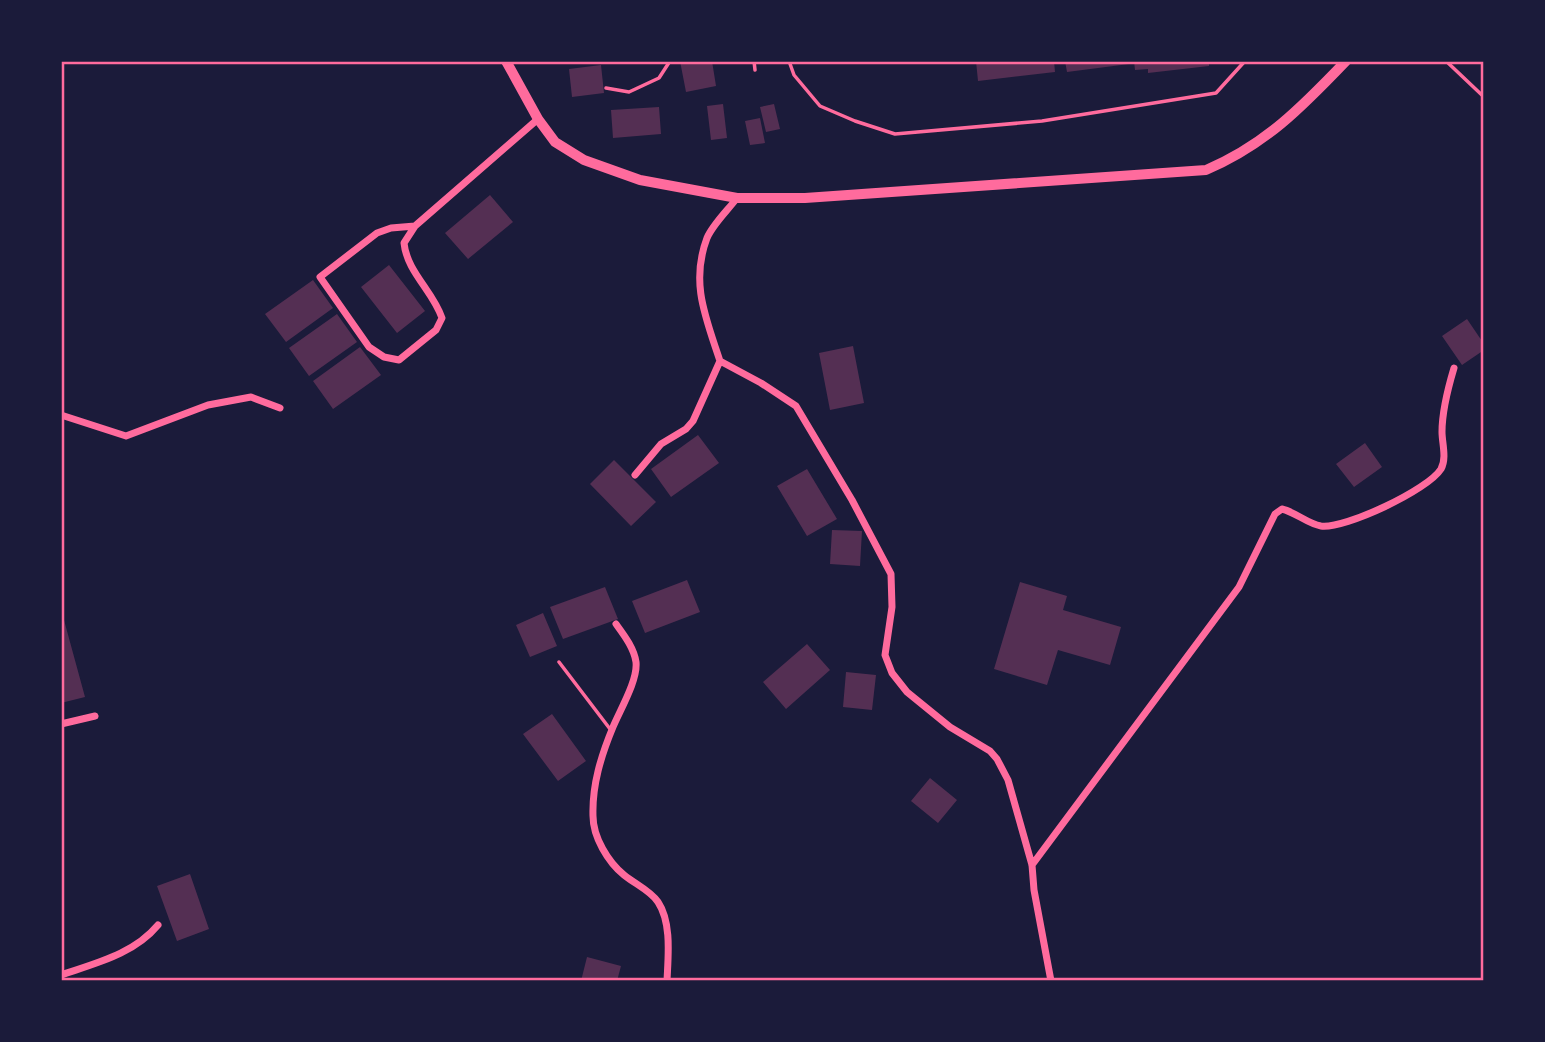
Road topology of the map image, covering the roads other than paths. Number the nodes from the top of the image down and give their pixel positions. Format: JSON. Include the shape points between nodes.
{"nodes":[{"id":1,"x":506,"y":61,"type":"edge"},
{"id":2,"x":670,"y":61,"type":"edge"},
{"id":3,"x":754,"y":61,"type":"edge"},
{"id":4,"x":789,"y":61,"type":"edge"},
{"id":5,"x":1245,"y":61,"type":"edge"},
{"id":6,"x":1346,"y":61,"type":"edge"},
{"id":7,"x":1446,"y":61,"type":"edge"},
{"id":8,"x":755,"y":70,"type":"dead end"},
{"id":9,"x":606,"y":88,"type":"dead end"},
{"id":10,"x":1484,"y":97,"type":"edge"},
{"id":11,"x":538,"y":119,"type":"junction"},
{"id":12,"x":737,"y":198,"type":"junction"},
{"id":13,"x":415,"y":226,"type":"junction"},
{"id":14,"x":720,"y":361,"type":"junction"},
{"id":15,"x":1454,"y":368,"type":"dead end"},
{"id":16,"x":280,"y":408,"type":"dead end"},
{"id":17,"x":61,"y":415,"type":"edge"},
{"id":18,"x":635,"y":475,"type":"dead end"},
{"id":19,"x":616,"y":624,"type":"dead end"},
{"id":20,"x":559,"y":662,"type":"dead end"},
{"id":21,"x":95,"y":716,"type":"dead end"},
{"id":22,"x":61,"y":724,"type":"edge"},
{"id":23,"x":612,"y":730,"type":"junction"},
{"id":24,"x":1032,"y":864,"type":"junction"},
{"id":25,"x":158,"y":925,"type":"dead end"},
{"id":26,"x":61,"y":975,"type":"edge"},
{"id":27,"x":667,"y":981,"type":"edge"},
{"id":28,"x":1051,"y":981,"type":"edge"}],
"edges":[{"from":1,"to":11,"type":"street"},
{"from":2,"to":9,"type":"lane","via":[[659,78],[629,92]]},
{"from":3,"to":8,"type":"lane"},
{"from":4,"to":5,"type":"lane","via":[[794,75],[820,106],[895,134],[1042,121],[1216,93]]},
{"from":6,"to":12,"type":"street","via":[[1269,136],[1206,170],[805,198]]},
{"from":7,"to":10,"type":"lane"},
{"from":11,"to":12,"type":"street","via":[[555,142],[584,160],[640,180]]},
{"from":11,"to":13,"type":"street"},
{"from":12,"to":14,"type":"street","via":[[708,236],[698,278]]},
{"from":13,"to":13,"type":"street","via":[[377,233],[320,278],[369,347],[399,360],[436,330],[442,318],[405,258],[404,243]]},
{"from":14,"to":18,"type":"street","via":[[693,421],[661,444]]},
{"from":14,"to":24,"type":"street","via":[[796,406],[891,574],[885,655],[892,673],[939,719],[997,759],[1008,780]]},
{"from":15,"to":24,"type":"street","via":[[1444,406],[1441,468],[1405,497],[1335,524],[1319,526],[1282,509],[1275,514],[1239,587]]},
{"from":16,"to":17,"type":"street","via":[[251,397],[208,405],[126,436]]},
{"from":19,"to":23,"type":"street","via":[[636,662]]},
{"from":20,"to":23,"type":"lane"},
{"from":21,"to":22,"type":"street"},
{"from":23,"to":27,"type":"street","via":[[592,795],[593,827],[622,874],[657,900],[663,911]]},
{"from":24,"to":28,"type":"street"},
{"from":25,"to":26,"type":"street","via":[[146,940],[120,954]]}]}
